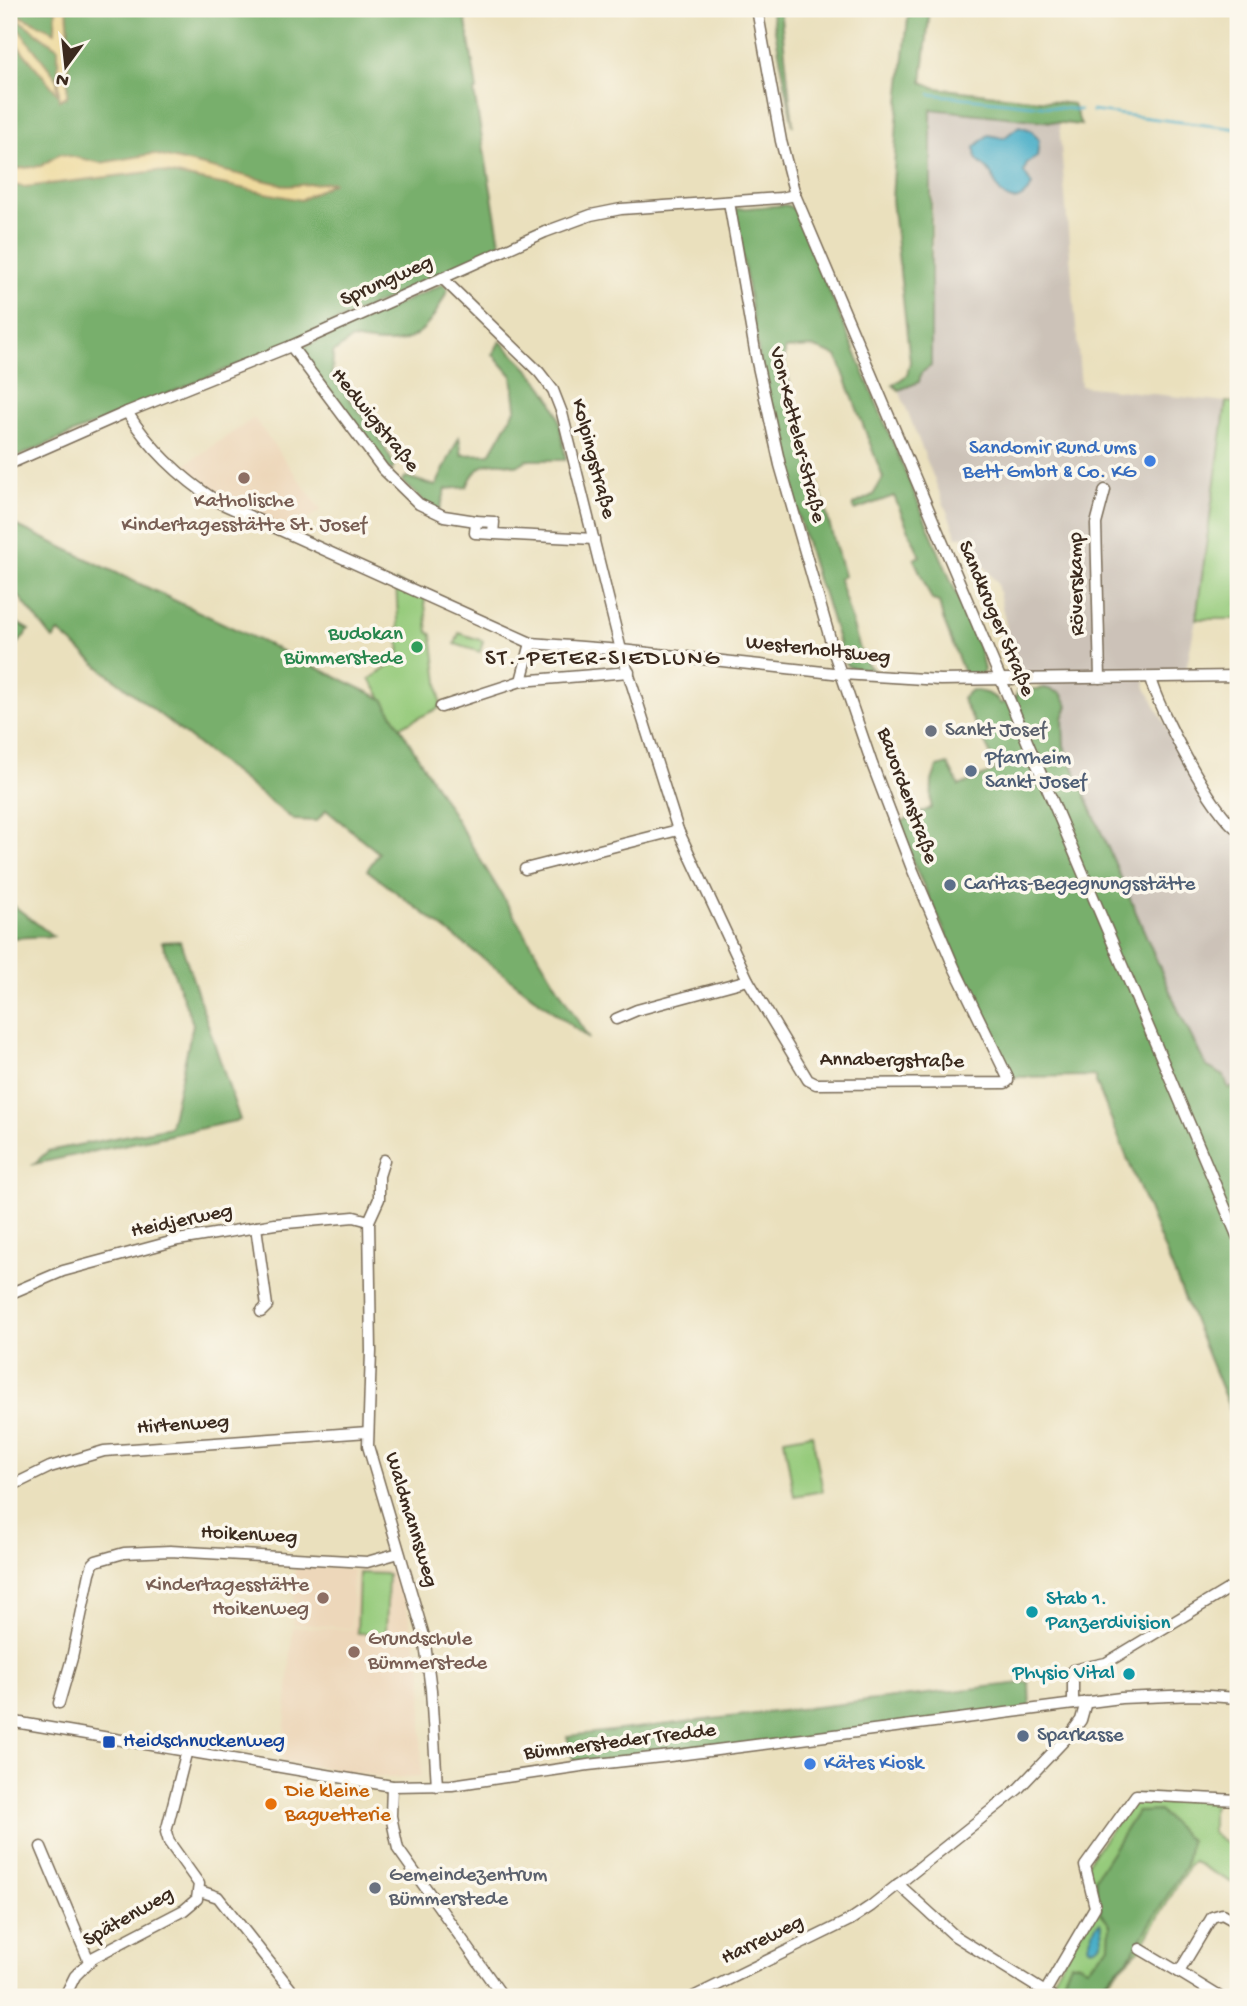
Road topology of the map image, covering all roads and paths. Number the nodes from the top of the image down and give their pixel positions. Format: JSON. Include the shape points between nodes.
{"nodes":[{"id":1,"x":757,"y":9,"type":"edge"},
{"id":2,"x":795,"y":195,"type":"junction"},
{"id":3,"x":729,"y":202,"type":"junction"},
{"id":4,"x":442,"y":278,"type":"junction"},
{"id":5,"x":291,"y":346,"type":"junction"},
{"id":6,"x":127,"y":412,"type":"junction"},
{"id":7,"x":9,"y":464,"type":"edge"},
{"id":8,"x":1105,"y":490,"type":"dead end"},
{"id":9,"x":594,"y":539,"type":"junction"},
{"id":10,"x":531,"y":643,"type":"junction"},
{"id":11,"x":621,"y":650,"type":"junction"},
{"id":12,"x":629,"y":672,"type":"junction"},
{"id":13,"x":842,"y":674,"type":"junction"},
{"id":14,"x":1238,"y":676,"type":"edge"},
{"id":15,"x":1100,"y":678,"type":"junction"},
{"id":16,"x":1150,"y":678,"type":"junction"},
{"id":17,"x":1000,"y":680,"type":"junction"},
{"id":18,"x":521,"y":681,"type":"junction"},
{"id":19,"x":441,"y":708,"type":"dead end"},
{"id":20,"x":678,"y":830,"type":"junction"},
{"id":21,"x":1238,"y":830,"type":"edge"},
{"id":22,"x":525,"y":869,"type":"dead end"},
{"id":23,"x":748,"y":980,"type":"junction"},
{"id":24,"x":616,"y":1019,"type":"dead end"},
{"id":25,"x":1008,"y":1081,"type":"joint"},
{"id":26,"x":384,"y":1160,"type":"dead end"},
{"id":27,"x":369,"y":1221,"type":"junction"},
{"id":28,"x":256,"y":1227,"type":"junction"},
{"id":29,"x":1238,"y":1238,"type":"edge"},
{"id":30,"x":9,"y":1294,"type":"edge"},
{"id":31,"x":261,"y":1312,"type":"dead end"},
{"id":32,"x":368,"y":1432,"type":"junction"},
{"id":33,"x":9,"y":1487,"type":"edge"},
{"id":34,"x":399,"y":1553,"type":"junction"},
{"id":35,"x":1235,"y":1585,"type":"dead end"},
{"id":36,"x":1238,"y":1698,"type":"edge"},
{"id":37,"x":1086,"y":1702,"type":"junction"},
{"id":38,"x":59,"y":1703,"type":"dead end"},
{"id":39,"x":1073,"y":1704,"type":"junction"},
{"id":40,"x":9,"y":1721,"type":"edge"},
{"id":41,"x":187,"y":1750,"type":"junction"},
{"id":42,"x":392,"y":1786,"type":"junction"},
{"id":43,"x":437,"y":1786,"type":"junction"},
{"id":44,"x":1238,"y":1800,"type":"edge"},
{"id":45,"x":41,"y":1847,"type":"dead end"},
{"id":46,"x":898,"y":1884,"type":"junction"},
{"id":47,"x":200,"y":1891,"type":"junction"},
{"id":48,"x":1238,"y":1923,"type":"edge"},
{"id":49,"x":1140,"y":1949,"type":"dead end"},
{"id":50,"x":89,"y":1961,"type":"junction"},
{"id":51,"x":1180,"y":1972,"type":"junction"},
{"id":52,"x":64,"y":1996,"type":"edge"},
{"id":53,"x":1047,"y":1996,"type":"edge"},
{"id":54,"x":297,"y":1997,"type":"edge"},
{"id":55,"x":503,"y":1997,"type":"edge"},
{"id":56,"x":693,"y":1997,"type":"edge"},
{"id":57,"x":1220,"y":1997,"type":"edge"}],
"edges":[{"from":1,"to":2,"type":"street","name":"Sandkruger Straße"},
{"from":2,"to":3,"type":"street","name":"Sprungweg"},
{"from":2,"to":17,"type":"street","name":"Sandkruger Straße"},
{"from":3,"to":4,"type":"street","name":"Sprungweg","via":[[591,215]]},
{"from":3,"to":13,"type":"street","name":"Von-Ketteler-Straße","via":[[780,465]]},
{"from":4,"to":5,"type":"street","name":"Sprungweg"},
{"from":4,"to":9,"type":"street","name":"Kolpingstraße","via":[[553,390]]},
{"from":5,"to":6,"type":"street","name":"Sprungweg"},
{"from":5,"to":9,"type":"street","name":"Hedwigstraße","via":[[383,469],[433,513],[476,521],[475,533]]},
{"from":6,"to":7,"type":"street","name":"Sprungweg"},
{"from":6,"to":10,"type":"street","name":"Westerholtsweg","via":[[149,444],[191,485],[216,501]]},
{"from":8,"to":15,"type":"street","name":"Röverskamp","via":[[1096,524]]},
{"from":9,"to":11,"type":"street","name":"Kolpingstraße"},
{"from":10,"to":11,"type":"street","name":"Westerholtsweg"},
{"from":10,"to":18,"type":"street"},
{"from":11,"to":12,"type":"street","name":"Annabergstraße"},
{"from":11,"to":13,"type":"street","name":"Westerholtsweg"},
{"from":12,"to":18,"type":"street"},
{"from":12,"to":20,"type":"street","name":"Annabergstraße"},
{"from":13,"to":17,"type":"street","name":"Westerholtsweg"},
{"from":13,"to":25,"type":"street","name":"Bauordenstraße","via":[[911,866]]},
{"from":14,"to":16,"type":"street","name":"Westerholtsweg"},
{"from":15,"to":16,"type":"street","name":"Westerholtsweg"},
{"from":15,"to":17,"type":"street","name":"Westerholtsweg"},
{"from":16,"to":21,"type":"street","via":[[1183,750],[1220,811]]},
{"from":17,"to":29,"type":"street","name":"Sandkruger Straße"},
{"from":18,"to":19,"type":"street"},
{"from":20,"to":22,"type":"street"},
{"from":20,"to":23,"type":"street","name":"Annabergstraße"},
{"from":23,"to":24,"type":"street"},
{"from":23,"to":25,"type":"street","name":"Annabergstraße","via":[[808,1080],[816,1084]]},
{"from":26,"to":27,"type":"street","name":"Waldmannsweg","via":[[379,1199]]},
{"from":27,"to":28,"type":"street","name":"Heidjerweg","via":[[354,1217]]},
{"from":27,"to":32,"type":"street","name":"Waldmannsweg"},
{"from":28,"to":30,"type":"street","name":"Heidjerweg","via":[[117,1255]]},
{"from":28,"to":31,"type":"street","via":[[267,1306]]},
{"from":32,"to":33,"type":"street","name":"Hirtenweg","via":[[104,1451],[50,1467]]},
{"from":32,"to":34,"type":"street","name":"Waldmannsweg","via":[[371,1462]]},
{"from":34,"to":38,"type":"street","name":"Hoikenweg","via":[[367,1562],[170,1551],[124,1553],[96,1561]]},
{"from":34,"to":43,"type":"street","name":"Waldmannsweg","via":[[428,1657]]},
{"from":35,"to":39,"type":"street","via":[[1106,1663],[1073,1670]]},
{"from":36,"to":37,"type":"street","name":"Bümmersteder Tredde","via":[[1194,1695]]},
{"from":37,"to":39,"type":"street","name":"Bümmersteder Tredde"},
{"from":37,"to":46,"type":"street","name":"Harreweg","via":[[1081,1720],[1018,1789]]},
{"from":39,"to":43,"type":"street","name":"Bümmersteder Tredde"},
{"from":40,"to":41,"type":"street","name":"Bümmersteder Tredde"},
{"from":41,"to":42,"type":"street","name":"Bümmersteder Tredde"},
{"from":41,"to":47,"type":"street","name":"Spätenweg","via":[[166,1832]]},
{"from":42,"to":43,"type":"street","name":"Bümmersteder Tredde"},
{"from":42,"to":55,"type":"street","via":[[391,1816],[398,1849]]},
{"from":44,"to":53,"type":"street","via":[[1136,1795],[1085,1866],[1095,1907]]},
{"from":45,"to":50,"type":"street"},
{"from":46,"to":53,"type":"street","via":[[955,1936]]},
{"from":46,"to":56,"type":"street","name":"Harreweg","via":[[850,1920]]},
{"from":47,"to":50,"type":"street","name":"Spätenweg","via":[[184,1910]]},
{"from":47,"to":54,"type":"street","via":[[218,1897]]},
{"from":48,"to":51,"type":"street","via":[[1222,1913],[1212,1917]]},
{"from":49,"to":51,"type":"street"},
{"from":50,"to":52,"type":"street","name":"Spätenweg"},
{"from":51,"to":57,"type":"street"}]}
